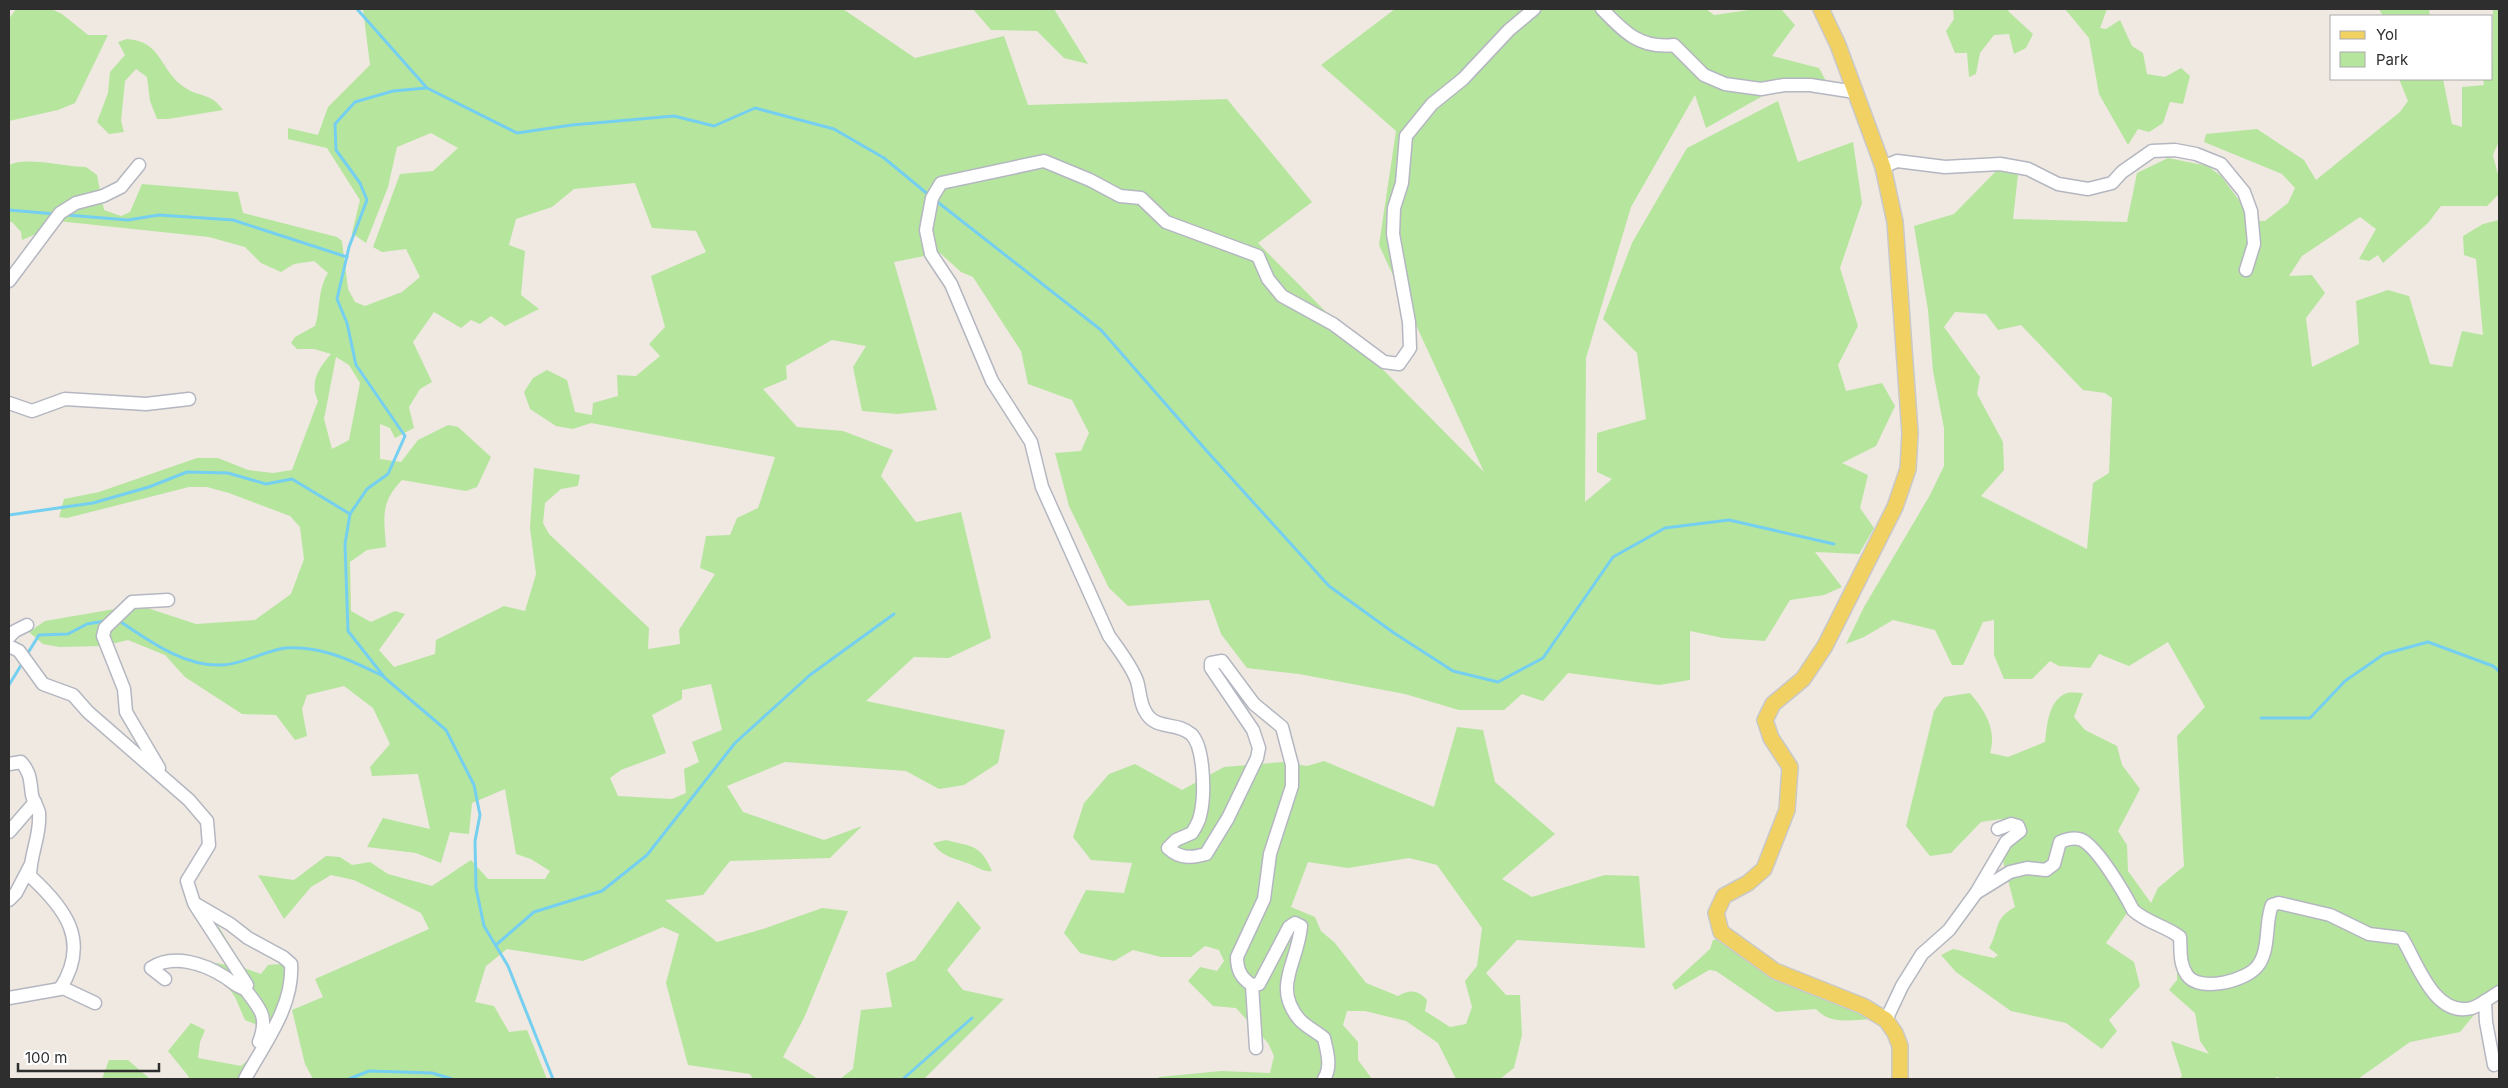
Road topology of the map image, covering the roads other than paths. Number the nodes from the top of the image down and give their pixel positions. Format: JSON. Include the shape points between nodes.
{"nodes":[{"id":1,"x":1534,"y":9,"type":"edge"},
{"id":2,"x":1602,"y":9,"type":"edge"},
{"id":3,"x":1821,"y":9,"type":"edge"},
{"id":4,"x":1855,"y":92,"type":"junction"},
{"id":5,"x":139,"y":165,"type":"dead end"},
{"id":6,"x":1883,"y":167,"type":"junction"},
{"id":7,"x":2246,"y":270,"type":"dead end"},
{"id":8,"x":9,"y":281,"type":"edge"},
{"id":9,"x":189,"y":398,"type":"dead end"},
{"id":10,"x":9,"y":403,"type":"edge"},
{"id":11,"x":168,"y":600,"type":"dead end"},
{"id":12,"x":27,"y":625,"type":"dead end"},
{"id":13,"x":9,"y":637,"type":"edge"},
{"id":14,"x":9,"y":646,"type":"edge"},
{"id":15,"x":9,"y":764,"type":"edge"},
{"id":16,"x":165,"y":779,"type":"junction"},
{"id":17,"x":35,"y":802,"type":"junction"},
{"id":18,"x":1998,"y":829,"type":"dead end"},
{"id":19,"x":9,"y":832,"type":"edge"},
{"id":20,"x":30,"y":866,"type":"junction"},
{"id":21,"x":1976,"y":893,"type":"junction"},
{"id":22,"x":9,"y":900,"type":"edge"},
{"id":23,"x":194,"y":903,"type":"junction"},
{"id":24,"x":165,"y":979,"type":"dead end"},
{"id":25,"x":1252,"y":985,"type":"junction"},
{"id":26,"x":61,"y":987,"type":"junction"},
{"id":27,"x":245,"y":989,"type":"junction"},
{"id":28,"x":2499,"y":992,"type":"edge"},
{"id":29,"x":9,"y":998,"type":"edge"},
{"id":30,"x":2485,"y":1001,"type":"junction"},
{"id":31,"x":95,"y":1003,"type":"dead end"},
{"id":32,"x":1886,"y":1020,"type":"junction"},
{"id":33,"x":1256,"y":1048,"type":"dead end"},
{"id":34,"x":259,"y":1054,"type":"junction"},
{"id":35,"x":2494,"y":1065,"type":"dead end"},
{"id":36,"x":245,"y":1079,"type":"edge"},
{"id":37,"x":1324,"y":1079,"type":"edge"},
{"id":38,"x":1900,"y":1079,"type":"edge"}],
"edges":[{"from":1,"to":25,"type":"street","via":[[1509,30],[1463,79],[1432,104],[1406,136],[1393,234],[1410,322],[1410,348],[1399,364],[1384,362],[1333,324],[1282,296],[1268,279],[1258,256],[1166,222],[1141,198],[1120,196],[1044,161],[941,184],[932,198],[926,230],[931,254],[951,284],[992,381],[1031,442],[1042,487],[1109,636],[1136,680],[1144,710],[1152,721],[1176,726],[1191,734],[1199,750],[1203,800],[1200,817],[1192,833],[1176,840],[1168,848],[1176,855],[1193,858],[1206,854],[1228,818],[1259,748],[1253,730],[1211,668],[1211,663],[1222,661],[1261,711],[1282,728],[1292,765],[1292,786],[1270,854],[1264,899],[1237,956],[1242,979]]},
{"from":2,"to":4,"type":"street","via":[[1618,26],[1642,43],[1658,47],[1674,45],[1704,75],[1725,84],[1762,90],[1784,84],[1810,85]]},
{"from":3,"to":4,"type":"main road"},
{"from":4,"to":6,"type":"main road"},
{"from":5,"to":8,"type":"street","via":[[120,187],[103,196],[76,203],[60,213]]},
{"from":6,"to":7,"type":"street","via":[[1897,161],[1945,167],[2000,164],[2028,169],[2058,184],[2088,189],[2112,183],[2152,151],[2175,150],[2196,154],[2222,164],[2244,192],[2252,210],[2254,244]]},
{"from":6,"to":32,"type":"main road","via":[[1895,222],[1899,269],[1910,433],[1908,469],[1895,508],[1824,646],[1803,679],[1773,704],[1765,720],[1771,738],[1790,767],[1787,810],[1764,869],[1748,883],[1724,896],[1716,913],[1721,932],[1775,971],[1863,1006]]},
{"from":9,"to":10,"type":"street","via":[[146,404],[65,399],[32,411]]},
{"from":11,"to":16,"type":"street","via":[[132,602],[105,628],[102,636],[124,689],[126,712]]},
{"from":12,"to":13,"type":"street"},
{"from":14,"to":16,"type":"street","via":[[18,652],[43,684],[73,694],[88,712]]},
{"from":15,"to":17,"type":"street","via":[[21,762],[30,772]]},
{"from":16,"to":23,"type":"street","via":[[207,821],[209,845],[187,881]]},
{"from":17,"to":19,"type":"street"},
{"from":17,"to":20,"type":"street","via":[[39,812],[38,836]]},
{"from":18,"to":21,"type":"street","via":[[2011,824],[2018,826],[2020,831],[2006,842]]},
{"from":20,"to":22,"type":"street"},
{"from":20,"to":26,"type":"street","via":[[30,876],[63,909],[72,927],[70,961]]},
{"from":21,"to":30,"type":"street","via":[[2010,872],[2027,868],[2046,870],[2054,864],[2060,842],[2082,839],[2092,848],[2133,910],[2141,917],[2170,929],[2180,938],[2180,962],[2187,976],[2196,982],[2222,985],[2259,965],[2272,904],[2279,903],[2330,915],[2369,934],[2402,938],[2439,1000],[2455,1008],[2472,1008]]},
{"from":21,"to":32,"type":"street","via":[[1949,930],[1922,954]]},
{"from":23,"to":27,"type":"street","via":[[244,977]]},
{"from":23,"to":34,"type":"street","via":[[291,964],[287,1001]]},
{"from":24,"to":27,"type":"street","via":[[151,968],[159,962],[190,962]]},
{"from":25,"to":33,"type":"street"},
{"from":25,"to":37,"type":"street","via":[[1259,984],[1289,927],[1295,923],[1301,926],[1285,992],[1301,1021],[1324,1038],[1328,1058]]},
{"from":26,"to":29,"type":"street"},
{"from":26,"to":31,"type":"street"},
{"from":27,"to":34,"type":"street","via":[[263,1017]]},
{"from":28,"to":30,"type":"street"},
{"from":30,"to":35,"type":"street"},
{"from":32,"to":38,"type":"main road","via":[[1900,1046]]},
{"from":34,"to":36,"type":"street"}]}
